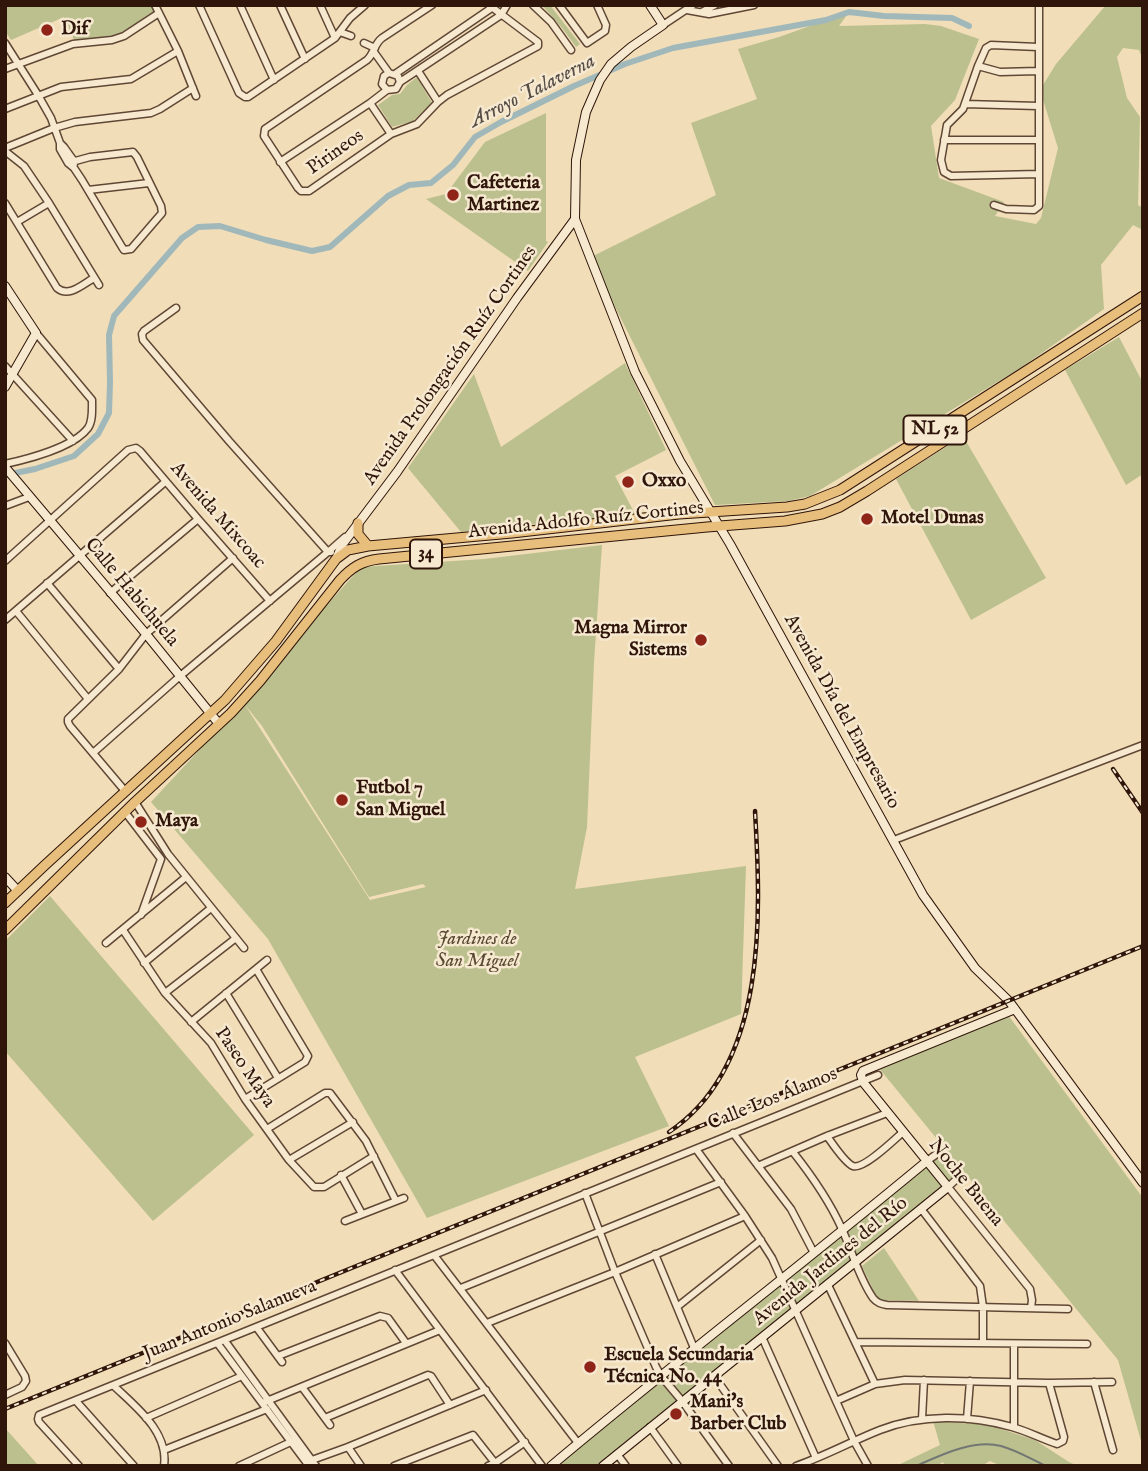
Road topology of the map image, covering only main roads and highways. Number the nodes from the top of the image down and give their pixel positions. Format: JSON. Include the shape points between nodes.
{"nodes":[{"id":1,"x":1143,"y":296,"type":"edge"},
{"id":2,"x":1143,"y":313,"type":"edge"},
{"id":3,"x":710,"y":512,"type":"joint"},
{"id":4,"x":719,"y":526,"type":"joint"},
{"id":5,"x":355,"y":527,"type":"road end"},
{"id":6,"x":368,"y":546,"type":"junction"},
{"id":7,"x":5,"y":903,"type":"edge"},
{"id":8,"x":5,"y":929,"type":"edge"}],
"edges":[{"from":1,"to":3,"type":"main road","name":"Avenida Adolfo Ruíz Cortines","number":"NL 52","via":[[832,495],[787,507]]},
{"from":2,"to":4,"type":"main road","name":"Avenida Adolfo Ruíz Cortines","number":"NL 52","via":[[840,506],[808,517]]},
{"from":3,"to":6,"type":"main road","name":"Avenida Adolfo Ruíz Cortines","number":"34"},
{"from":4,"to":8,"type":"main road","name":"Avenida Adolfo Ruíz Cortines","number":"34","via":[[358,564],[348,570],[260,681],[219,724]]},
{"from":5,"to":6,"type":"main road"},
{"from":6,"to":7,"type":"main road","name":"Avenida Adolfo Ruíz Cortines","number":"34","via":[[338,553],[233,692]]}]}
